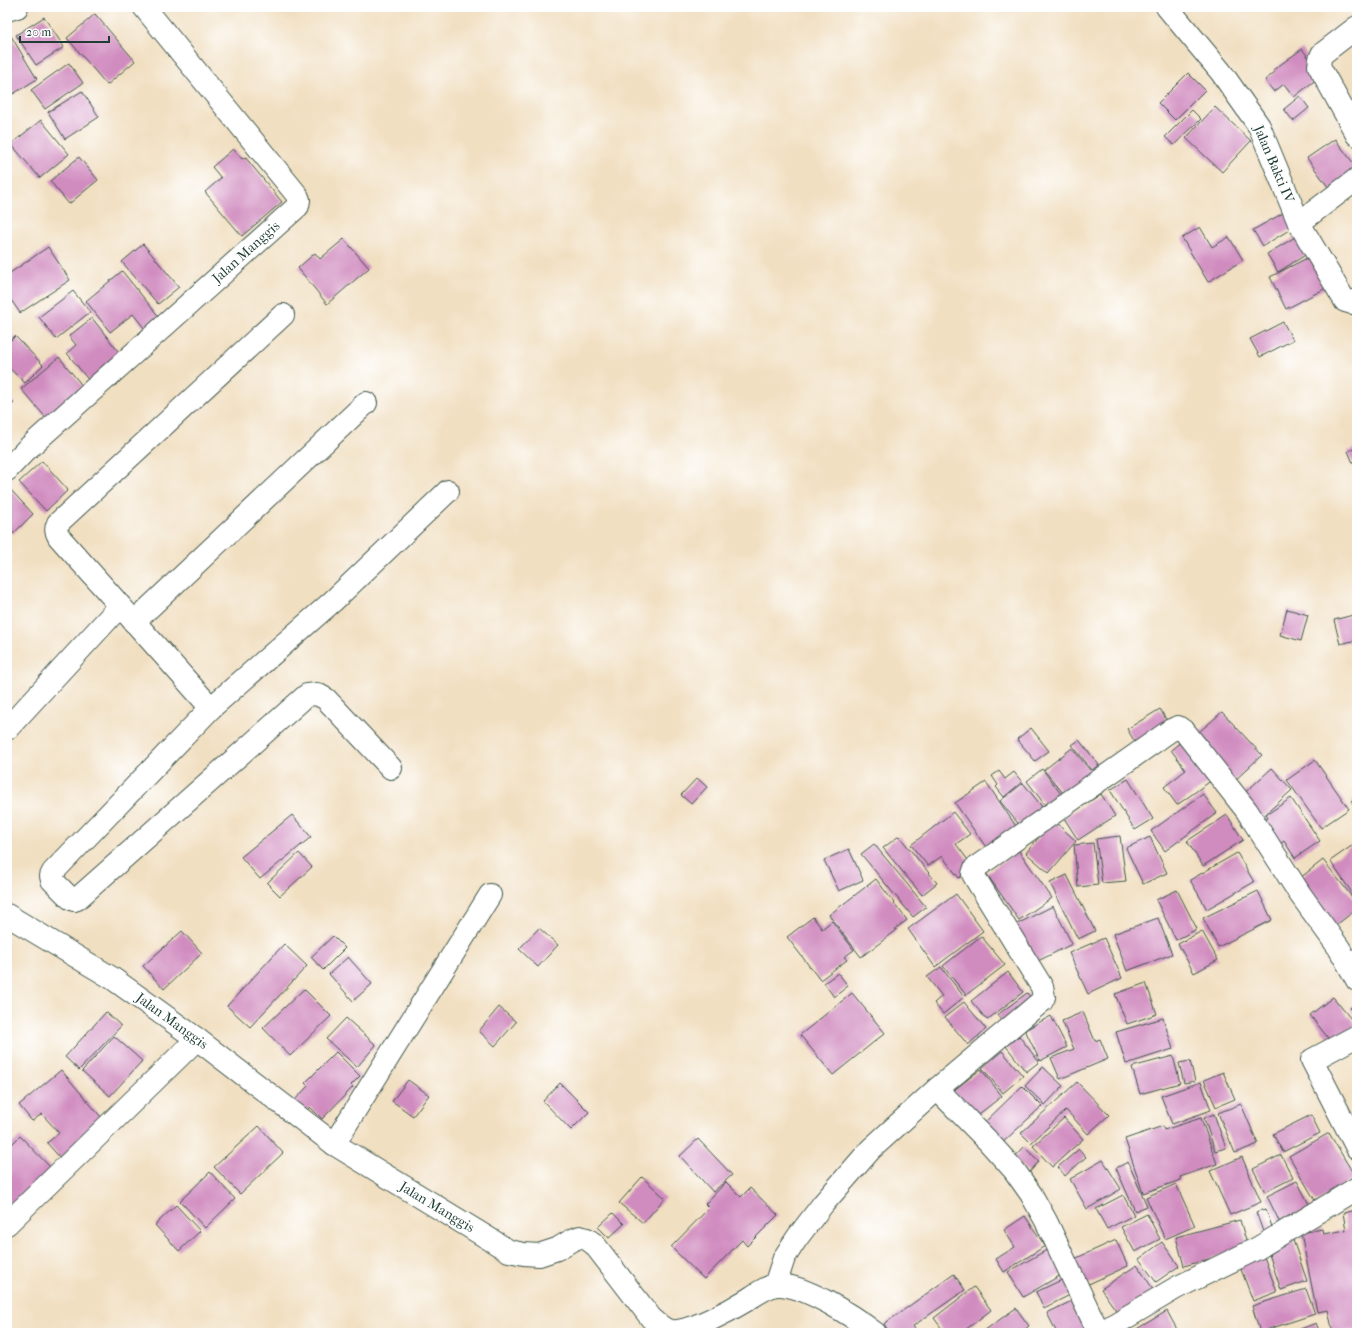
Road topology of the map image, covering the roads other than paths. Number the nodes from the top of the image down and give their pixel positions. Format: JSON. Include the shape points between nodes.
{"nodes":[{"id":1,"x":17,"y":7,"type":"edge"},
{"id":2,"x":144,"y":7,"type":"edge"},
{"id":3,"x":1167,"y":7,"type":"edge"},
{"id":4,"x":7,"y":10,"type":"edge"},
{"id":5,"x":1357,"y":27,"type":"edge"},
{"id":6,"x":1357,"y":135,"type":"edge"},
{"id":7,"x":1357,"y":179,"type":"edge"},
{"id":8,"x":1299,"y":223,"type":"junction"},
{"id":9,"x":1357,"y":300,"type":"edge"},
{"id":10,"x":283,"y":315,"type":"dead end"},
{"id":11,"x":366,"y":403,"type":"dead end"},
{"id":12,"x":7,"y":470,"type":"edge"},
{"id":13,"x":448,"y":491,"type":"dead end"},
{"id":14,"x":127,"y":614,"type":"junction"},
{"id":15,"x":211,"y":708,"type":"junction"},
{"id":16,"x":7,"y":729,"type":"edge"},
{"id":17,"x":391,"y":768,"type":"dead end"},
{"id":18,"x":490,"y":895,"type":"dead end"},
{"id":19,"x":7,"y":915,"type":"edge"},
{"id":20,"x":1357,"y":980,"type":"edge"},
{"id":21,"x":1357,"y":1036,"type":"edge"},
{"id":22,"x":197,"y":1039,"type":"junction"},
{"id":23,"x":937,"y":1089,"type":"junction"},
{"id":24,"x":334,"y":1144,"type":"junction"},
{"id":25,"x":1357,"y":1148,"type":"edge"},
{"id":26,"x":1357,"y":1188,"type":"edge"},
{"id":27,"x":7,"y":1224,"type":"edge"},
{"id":28,"x":775,"y":1285,"type":"junction"},
{"id":29,"x":661,"y":1330,"type":"edge"},
{"id":30,"x":875,"y":1333,"type":"edge"},
{"id":31,"x":1100,"y":1333,"type":"edge"}],
"edges":[{"from":1,"to":4,"type":"street"},
{"from":2,"to":12,"type":"street","name":"Jalan Manggis","via":[[297,195],[298,206],[26,450]]},
{"from":3,"to":8,"type":"street","name":"Jalan Bakti IV","via":[[1221,72],[1259,126]]},
{"from":5,"to":6,"type":"street","via":[[1322,54],[1319,66]]},
{"from":7,"to":8,"type":"street"},
{"from":8,"to":9,"type":"street","name":"Jalan Bakti IV","via":[[1345,301],[1352,303]]},
{"from":10,"to":14,"type":"street","via":[[58,523],[55,530],[59,537]]},
{"from":11,"to":14,"type":"street"},
{"from":13,"to":15,"type":"street","via":[[333,601]]},
{"from":14,"to":15,"type":"street"},
{"from":14,"to":16,"type":"street"},
{"from":15,"to":17,"type":"street","via":[[53,872],[52,880],[70,898],[77,899],[307,696],[317,694],[326,699]]},
{"from":18,"to":24,"type":"street"},
{"from":19,"to":22,"type":"street","name":"Jalan Manggis","via":[[112,978]]},
{"from":20,"to":23,"type":"street","via":[[1339,948],[1300,894],[1247,811],[1178,727],[975,868],[973,874],[1042,987],[1044,997],[1038,1006]]},
{"from":21,"to":25,"type":"street","via":[[1312,1060]]},
{"from":22,"to":24,"type":"street","name":"Jalan Manggis"},
{"from":22,"to":27,"type":"street"},
{"from":23,"to":28,"type":"street","via":[[871,1149],[823,1204],[784,1258]]},
{"from":23,"to":31,"type":"street","via":[[1014,1170],[1031,1194]]},
{"from":24,"to":29,"type":"street","name":"Jalan Manggis","via":[[509,1251],[540,1255],[580,1237],[587,1238]]},
{"from":26,"to":31,"type":"street","via":[[1258,1248],[1176,1288]]},
{"from":28,"to":29,"type":"street","name":"Jalan Manggis","via":[[692,1328],[679,1331]]},
{"from":28,"to":30,"type":"street","via":[[810,1294],[855,1318]]}]}
